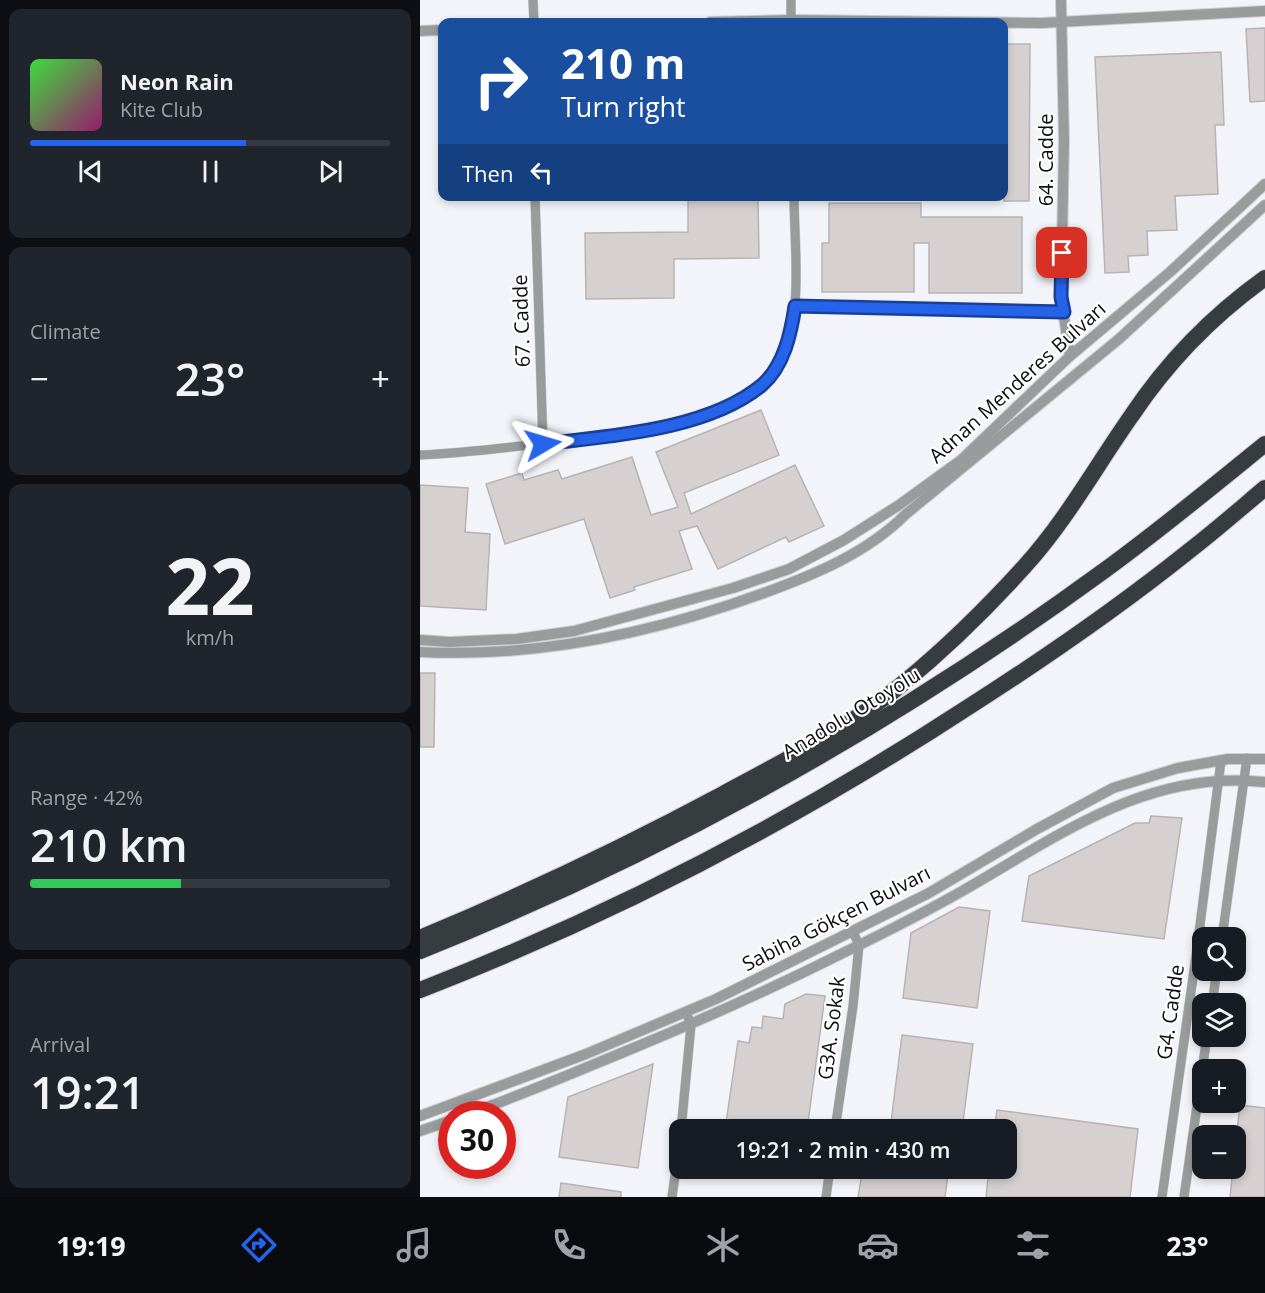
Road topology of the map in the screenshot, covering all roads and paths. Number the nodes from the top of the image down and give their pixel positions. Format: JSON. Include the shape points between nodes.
{"nodes":[{"id":1,"x":533,"y":0,"type":"edge"},
{"id":2,"x":791,"y":0,"type":"edge"},
{"id":3,"x":1061,"y":0,"type":"edge"},
{"id":4,"x":1265,"y":11,"type":"edge"},
{"id":5,"x":534,"y":18,"type":"edge"},
{"id":6,"x":791,"y":18,"type":"edge"},
{"id":7,"x":1008,"y":21,"type":"edge"},
{"id":8,"x":1060,"y":21,"type":"junction"},
{"id":9,"x":438,"y":30,"type":"edge"},
{"id":10,"x":420,"y":31,"type":"edge"},
{"id":11,"x":1265,"y":184,"type":"edge"},
{"id":12,"x":535,"y":201,"type":"edge"},
{"id":13,"x":794,"y":201,"type":"edge"},
{"id":14,"x":1265,"y":205,"type":"edge"},
{"id":15,"x":1265,"y":278,"type":"edge"},
{"id":16,"x":795,"y":306,"type":"junction"},
{"id":17,"x":1064,"y":312,"type":"junction"},
{"id":18,"x":1070,"y":356,"type":"junction"},
{"id":19,"x":543,"y":444,"type":"junction"},
{"id":20,"x":1265,"y":444,"type":"edge"},
{"id":21,"x":420,"y":455,"type":"edge"},
{"id":22,"x":1265,"y":488,"type":"edge"},
{"id":23,"x":420,"y":640,"type":"edge"},
{"id":24,"x":420,"y":652,"type":"edge"},
{"id":25,"x":1246,"y":758,"type":"junction"},
{"id":26,"x":1265,"y":759,"type":"edge"},
{"id":27,"x":1221,"y":760,"type":"junction"},
{"id":28,"x":1244,"y":780,"type":"junction"},
{"id":29,"x":1219,"y":781,"type":"junction"},
{"id":30,"x":1265,"y":782,"type":"edge"},
{"id":31,"x":1224,"y":927,"type":"edge"},
{"id":32,"x":853,"y":932,"type":"junction"},
{"id":33,"x":420,"y":938,"type":"edge"},
{"id":34,"x":859,"y":945,"type":"junction"},
{"id":35,"x":420,"y":951,"type":"edge"},
{"id":36,"x":420,"y":990,"type":"edge"},
{"id":37,"x":686,"y":1012,"type":"junction"},
{"id":38,"x":691,"y":1024,"type":"junction"},
{"id":39,"x":1206,"y":1047,"type":"edge"},
{"id":40,"x":503,"y":1101,"type":"edge"},
{"id":41,"x":420,"y":1116,"type":"edge"},
{"id":42,"x":682,"y":1119,"type":"edge"},
{"id":43,"x":838,"y":1119,"type":"edge"},
{"id":44,"x":438,"y":1125,"type":"edge"},
{"id":45,"x":420,"y":1131,"type":"edge"},
{"id":46,"x":675,"y":1179,"type":"edge"},
{"id":47,"x":828,"y":1179,"type":"edge"},
{"id":48,"x":672,"y":1197,"type":"edge"},
{"id":49,"x":826,"y":1197,"type":"edge"},
{"id":50,"x":1162,"y":1197,"type":"edge"},
{"id":51,"x":1184,"y":1197,"type":"edge"}],
"edges":[{"from":1,"to":5,"type":"street"},
{"from":2,"to":6,"type":"street"},
{"from":3,"to":8,"type":"street","name":"64. Cadde"},
{"from":4,"to":8,"type":"street"},
{"from":7,"to":8,"type":"street"},
{"from":8,"to":17,"type":"street","name":"64. Cadde"},
{"from":9,"to":10,"type":"street"},
{"from":11,"to":18,"type":"street","name":"Adnan Menderes Bulvarı","via":[[1170,272]]},
{"from":12,"to":19,"type":"street","name":"67. Cadde"},
{"from":13,"to":16,"type":"street"},
{"from":14,"to":24,"type":"street","via":[[1119,339],[893,527],[845,559],[722,608],[598,640],[533,650]]},
{"from":15,"to":33,"type":"highway","via":[[1205,326],[1172,361],[1026,565],[944,649],[899,686],[828,736],[698,808],[599,858]]},
{"from":16,"to":17,"type":"street"},
{"from":16,"to":19,"type":"street","via":[[781,358],[763,384],[731,404],[652,430]]},
{"from":17,"to":18,"type":"street","name":"64. Cadde"},
{"from":18,"to":23,"type":"street","name":"Adnan Menderes Bulvarı","via":[[961,460],[844,540],[789,569],[734,588],[574,631],[517,639]]},
{"from":19,"to":21,"type":"street"},
{"from":20,"to":35,"type":"highway","name":"Anadolu Otoyolu","via":[[1105,570],[994,648],[864,731],[760,792],[636,855]]},
{"from":22,"to":36,"type":"highway","via":[[1188,552],[1059,647],[806,808],[598,914]]},
{"from":25,"to":26,"type":"street","name":"Sabiha Gökçen Bulvarı"},
{"from":25,"to":27,"type":"street","name":"Sabiha Gökçen Bulvarı"},
{"from":25,"to":28,"type":"street"},
{"from":27,"to":29,"type":"street","name":"G4. Cadde"},
{"from":27,"to":32,"type":"street","name":"Sabiha Gökçen Bulvarı","via":[[1178,768],[1113,788]]},
{"from":28,"to":29,"type":"street","name":"Sabiha Gökçen Bulvarı"},
{"from":28,"to":30,"type":"street","name":"Sabiha Gökçen Bulvarı"},
{"from":28,"to":31,"type":"street"},
{"from":29,"to":34,"type":"street","name":"Sabiha Gökçen Bulvarı","via":[[1177,787],[1114,806]]},
{"from":29,"to":50,"type":"street","name":"G4. Cadde"},
{"from":32,"to":34,"type":"street"},
{"from":32,"to":37,"type":"street","name":"Sabiha Gökçen Bulvarı"},
{"from":34,"to":38,"type":"street","name":"Sabiha Gökçen Bulvarı"},
{"from":34,"to":43,"type":"street","name":"G3A. Sokak"},
{"from":37,"to":38,"type":"street"},
{"from":37,"to":41,"type":"street","name":"Sabiha Gökçen Bulvarı"},
{"from":38,"to":40,"type":"street","name":"Sabiha Gökçen Bulvarı"},
{"from":38,"to":42,"type":"street"},
{"from":39,"to":51,"type":"street","name":"G4. Cadde"},
{"from":44,"to":45,"type":"street"},
{"from":46,"to":48,"type":"street"},
{"from":47,"to":49,"type":"street"}]}
